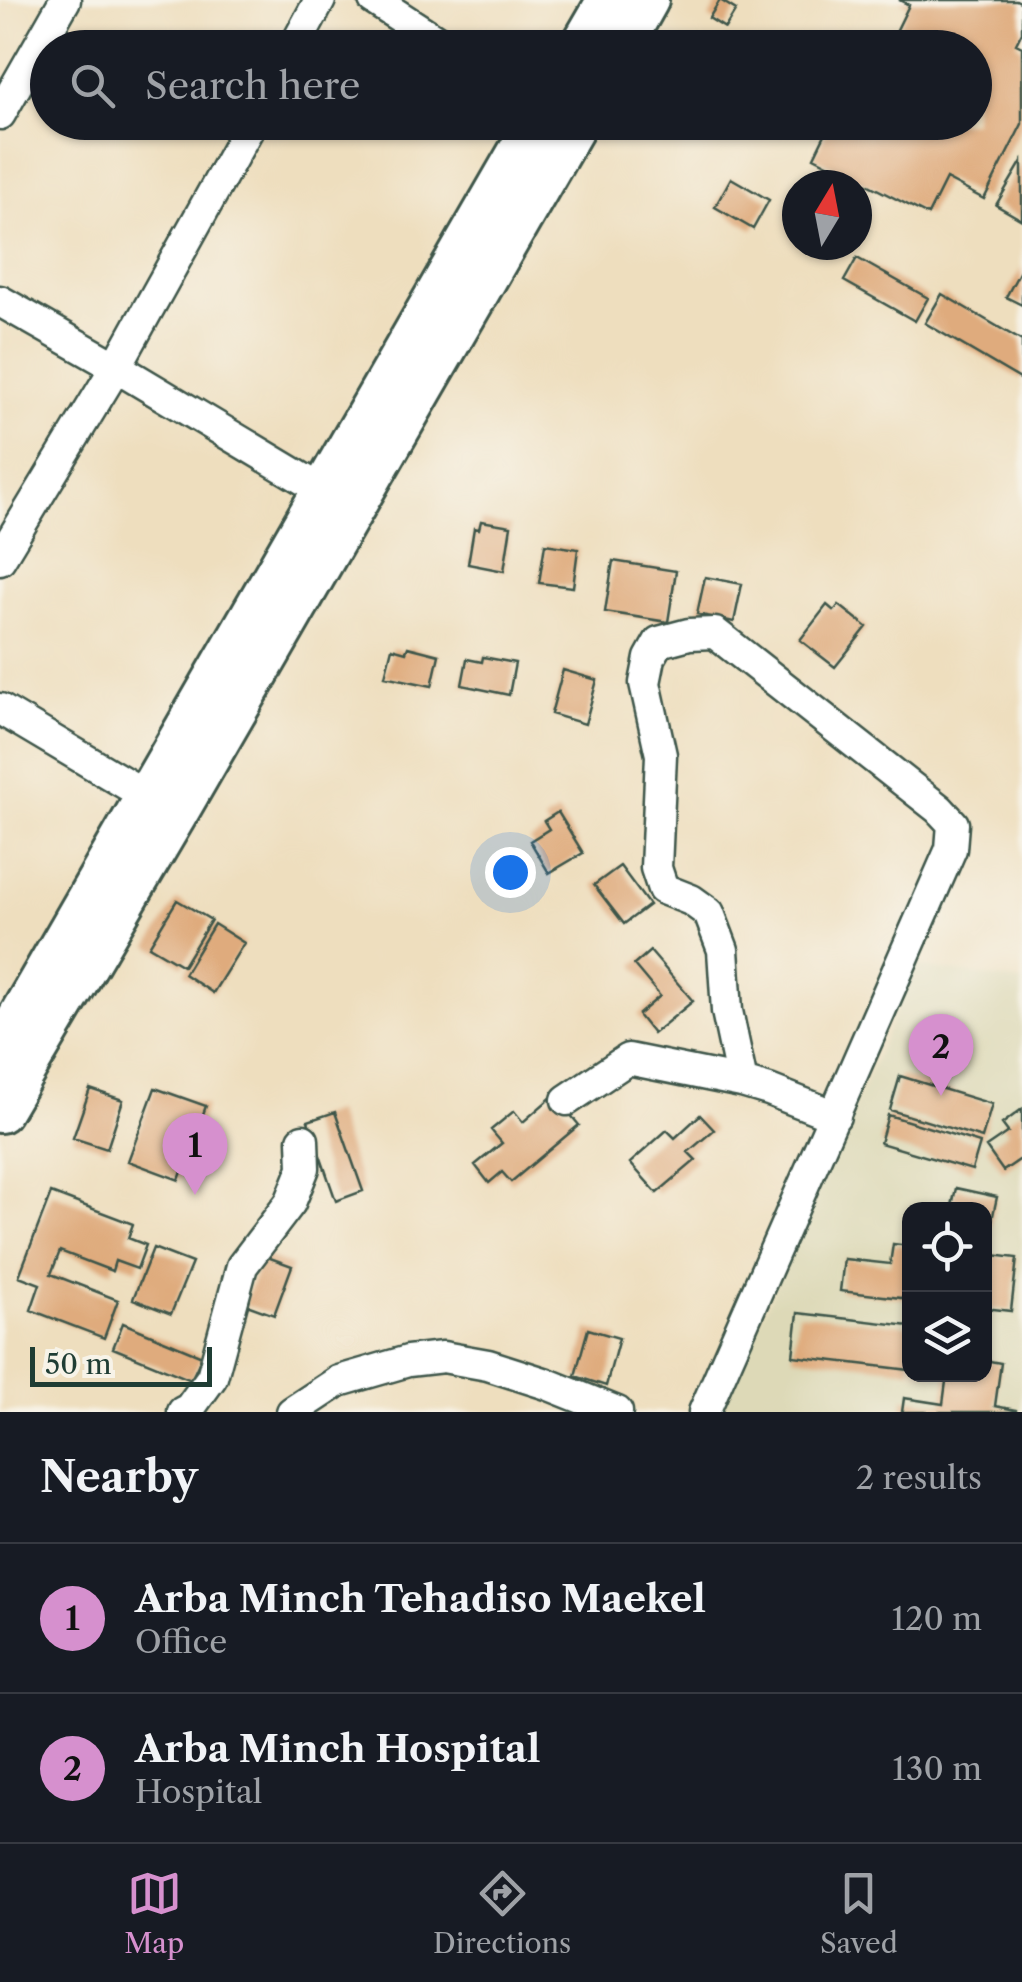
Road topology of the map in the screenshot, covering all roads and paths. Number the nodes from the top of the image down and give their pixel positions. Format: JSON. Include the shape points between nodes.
{"nodes":[{"id":1,"x":65,"y":0,"type":"edge"},
{"id":2,"x":320,"y":0,"type":"edge"},
{"id":3,"x":374,"y":0,"type":"edge"},
{"id":4,"x":609,"y":0,"type":"edge"},
{"id":5,"x":647,"y":0,"type":"edge"},
{"id":6,"x":48,"y":30,"type":"edge"},
{"id":7,"x":304,"y":30,"type":"edge"},
{"id":8,"x":420,"y":30,"type":"edge"},
{"id":9,"x":592,"y":30,"type":"edge"},
{"id":10,"x":630,"y":30,"type":"edge"},
{"id":11,"x":30,"y":61,"type":"edge"},
{"id":12,"x":0,"y":114,"type":"edge"},
{"id":13,"x":242,"y":140,"type":"edge"},
{"id":14,"x":528,"y":140,"type":"edge"},
{"id":15,"x":565,"y":140,"type":"edge"},
{"id":16,"x":0,"y":301,"type":"edge"},
{"id":17,"x":116,"y":367,"type":"junction"},
{"id":18,"x":325,"y":492,"type":"junction"},
{"id":19,"x":0,"y":559,"type":"edge"},
{"id":20,"x":0,"y":708,"type":"edge"},
{"id":21,"x":162,"y":805,"type":"junction"},
{"id":22,"x":0,"y":1051,"type":"edge"},
{"id":23,"x":742,"y":1082,"type":"junction"},
{"id":24,"x":566,"y":1100,"type":"dead end"},
{"id":25,"x":0,"y":1111,"type":"edge"},
{"id":26,"x":835,"y":1116,"type":"junction"},
{"id":27,"x":304,"y":1140,"type":"dead end"},
{"id":28,"x":184,"y":1412,"type":"edge"},
{"id":29,"x":292,"y":1412,"type":"edge"},
{"id":30,"x":617,"y":1412,"type":"edge"},
{"id":31,"x":704,"y":1412,"type":"edge"}],
"edges":[{"from":1,"to":6,"type":"street"},
{"from":2,"to":7,"type":"street"},
{"from":3,"to":8,"type":"street"},
{"from":4,"to":9,"type":"main road"},
{"from":5,"to":10,"type":"main road"},
{"from":11,"to":12,"type":"street"},
{"from":13,"to":17,"type":"street"},
{"from":14,"to":18,"type":"main road"},
{"from":15,"to":21,"type":"main road"},
{"from":16,"to":17,"type":"street"},
{"from":17,"to":18,"type":"street"},
{"from":17,"to":19,"type":"street"},
{"from":18,"to":21,"type":"main road"},
{"from":20,"to":21,"type":"street"},
{"from":21,"to":22,"type":"main road"},
{"from":21,"to":25,"type":"main road"},
{"from":23,"to":24,"type":"street","via":[[628,1059]]},
{"from":23,"to":26,"type":"street"},
{"from":23,"to":26,"type":"street","via":[[723,950],[708,913],[663,889],[656,868],[661,755],[645,683],[659,642],[689,634],[716,633],[953,824],[951,849]]},
{"from":26,"to":31,"type":"street"},
{"from":27,"to":28,"type":"street","via":[[304,1168],[290,1202],[242,1266],[212,1377]]},
{"from":29,"to":30,"type":"street","via":[[339,1382],[443,1357],[488,1365]]}]}
